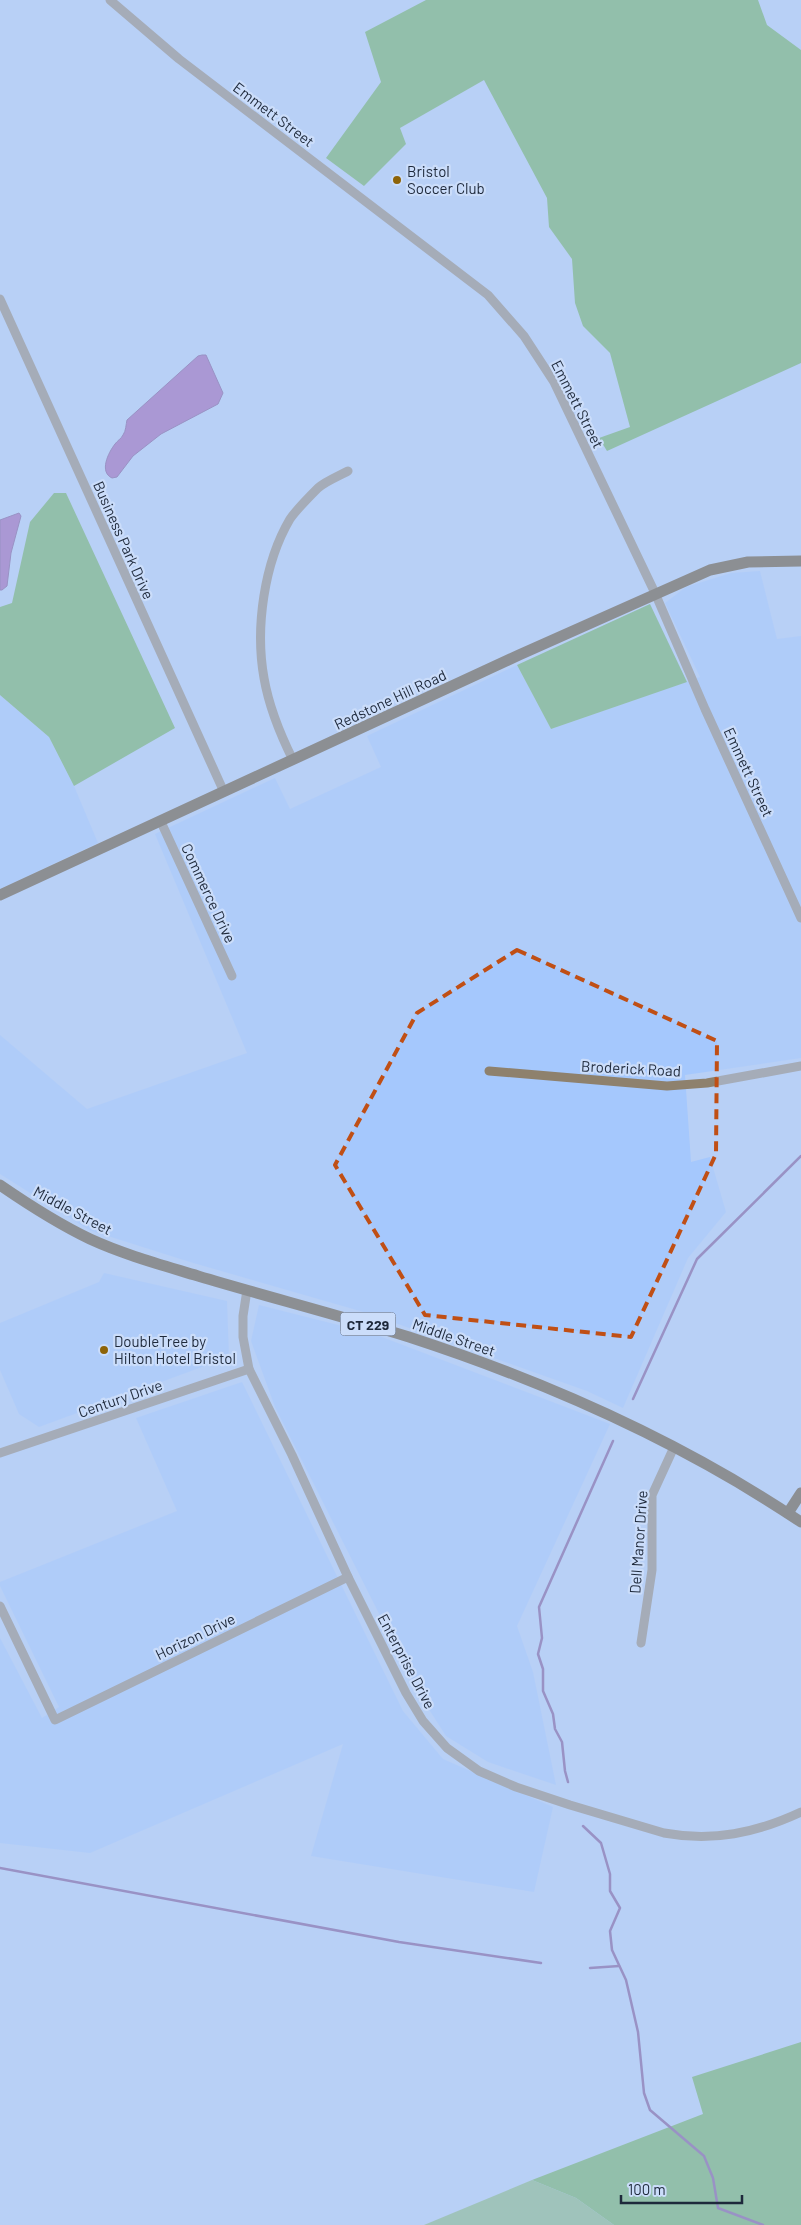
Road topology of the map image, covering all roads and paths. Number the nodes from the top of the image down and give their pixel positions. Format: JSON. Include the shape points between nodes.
{"nodes":[{"id":1,"x":110,"y":0,"type":"edge"},
{"id":2,"x":0,"y":299,"type":"edge"},
{"id":3,"x":348,"y":471,"type":"dead end"},
{"id":4,"x":801,"y":561,"type":"edge"},
{"id":5,"x":655,"y":593,"type":"junction"},
{"id":6,"x":293,"y":760,"type":"junction"},
{"id":7,"x":224,"y":792,"type":"junction"},
{"id":8,"x":161,"y":822,"type":"junction"},
{"id":9,"x":0,"y":895,"type":"edge"},
{"id":10,"x":801,"y":918,"type":"edge"},
{"id":11,"x":232,"y":976,"type":"dead end"},
{"id":12,"x":801,"y":1066,"type":"edge"},
{"id":13,"x":489,"y":1071,"type":"dead end"},
{"id":14,"x":0,"y":1185,"type":"edge"},
{"id":15,"x":247,"y":1290,"type":"junction"},
{"id":16,"x":249,"y":1370,"type":"junction"},
{"id":17,"x":674,"y":1447,"type":"junction"},
{"id":18,"x":0,"y":1453,"type":"edge"},
{"id":19,"x":801,"y":1493,"type":"edge"},
{"id":20,"x":788,"y":1512,"type":"junction"},
{"id":21,"x":801,"y":1522,"type":"edge"},
{"id":22,"x":348,"y":1577,"type":"junction"},
{"id":23,"x":0,"y":1606,"type":"edge"},
{"id":24,"x":641,"y":1643,"type":"dead end"},
{"id":25,"x":801,"y":1812,"type":"edge"}],
"edges":[{"from":1,"to":5,"type":"street","name":"Emmett Street","via":[[179,59],[488,294],[524,336],[554,382]]},
{"from":2,"to":7,"type":"street","name":"Business Park Drive"},
{"from":3,"to":6,"type":"street","via":[[320,487],[291,518],[279,541],[268,576],[262,614],[264,677],[272,711]]},
{"from":4,"to":5,"type":"main road","name":"Redstone Hill Road","via":[[748,562],[728,566]]},
{"from":5,"to":6,"type":"main road","name":"Redstone Hill Road"},
{"from":5,"to":10,"type":"street","name":"Emmett Street"},
{"from":6,"to":7,"type":"main road","name":"Redstone Hill Road"},
{"from":7,"to":8,"type":"main road","name":"Redstone Hill Road"},
{"from":8,"to":9,"type":"main road","name":"Redstone Hill Road"},
{"from":8,"to":11,"type":"street","name":"Commerce Drive"},
{"from":12,"to":13,"type":"street","name":"Broderick Road","via":[[707,1083],[668,1086]]},
{"from":14,"to":15,"type":"main road","name":"Middle Street","number":"CT 229","via":[[92,1239]]},
{"from":15,"to":16,"type":"street","name":"Enterprise Drive","via":[[243,1337]]},
{"from":15,"to":17,"type":"main road","name":"Middle Street","number":"CT 229","via":[[392,1332],[515,1374],[589,1404]]},
{"from":16,"to":18,"type":"street","name":"Century Drive"},
{"from":16,"to":22,"type":"street","name":"Enterprise Drive"},
{"from":17,"to":20,"type":"main road","name":"Middle Street","number":"CT 229"},
{"from":17,"to":24,"type":"street","name":"Dell Manor Drive","via":[[652,1495],[652,1570]]},
{"from":19,"to":20,"type":"main road"},
{"from":20,"to":21,"type":"main road","name":"Middle Street","number":"CT 229"},
{"from":22,"to":23,"type":"street","name":"Horizon Drive","via":[[55,1720]]},
{"from":22,"to":25,"type":"street","name":"Enterprise Drive","via":[[423,1721],[447,1748],[479,1771],[570,1805],[645,1828],[685,1836],[705,1838],[746,1833]]}]}
